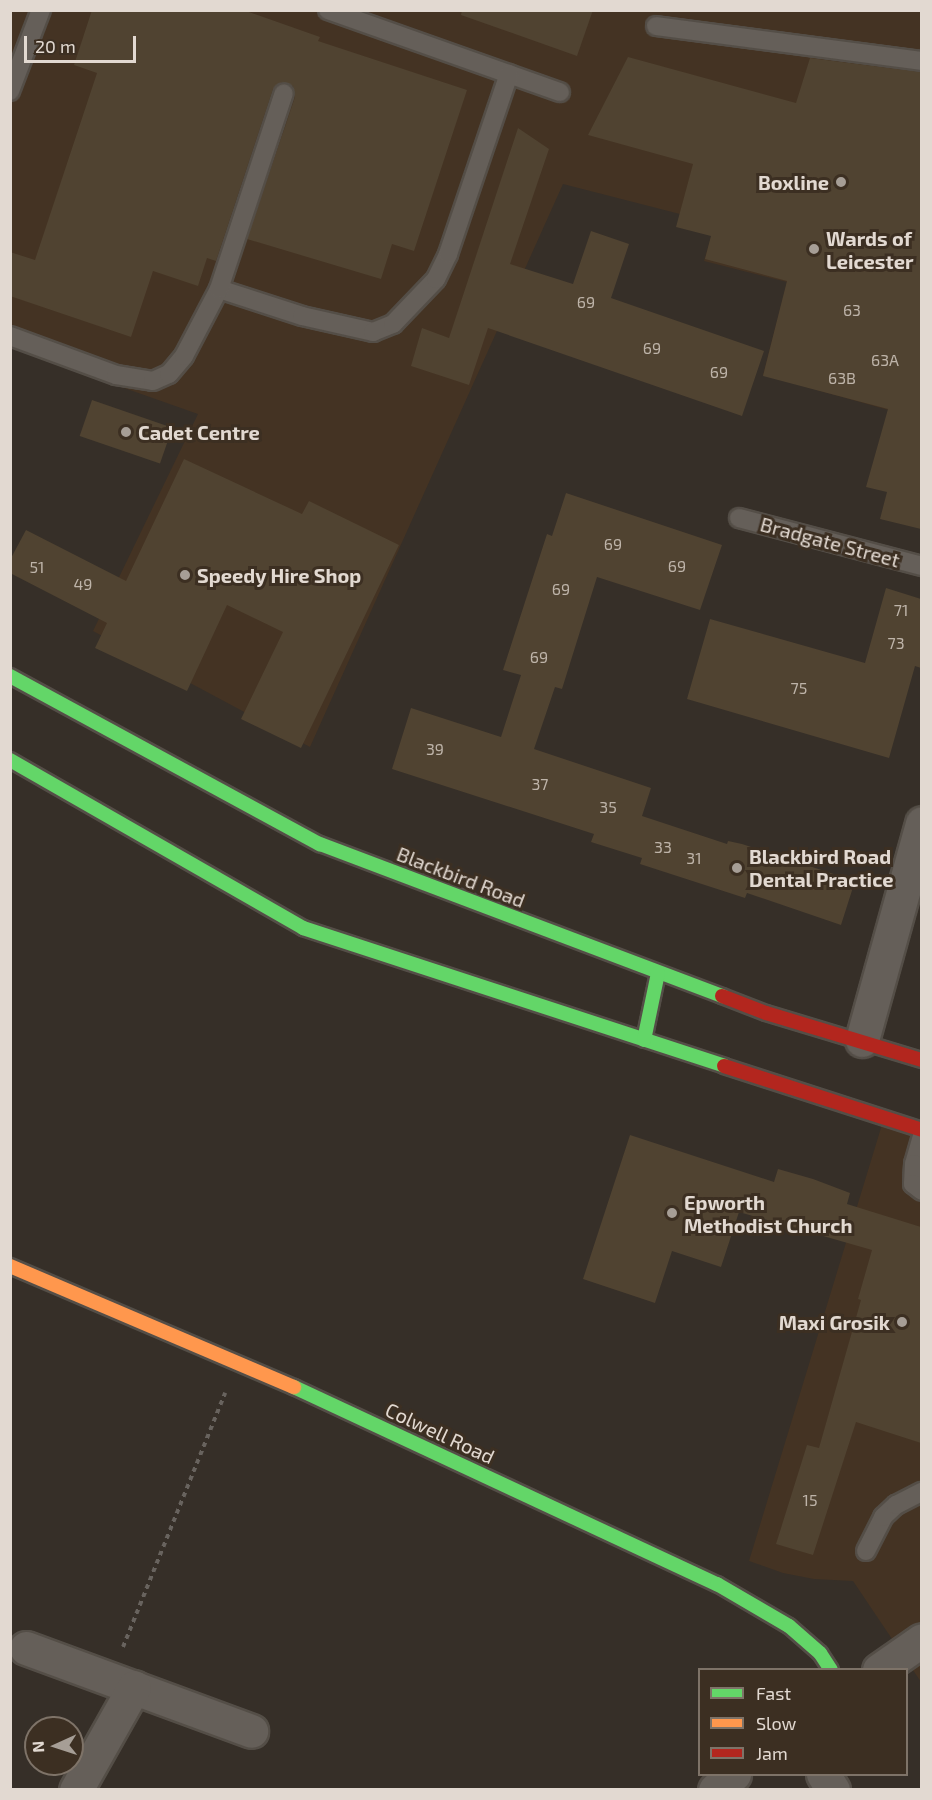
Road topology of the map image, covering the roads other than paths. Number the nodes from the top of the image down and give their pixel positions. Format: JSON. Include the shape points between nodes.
{"nodes":[{"id":1,"x":41,"y":10,"type":"edge"},
{"id":2,"x":328,"y":10,"type":"edge"},
{"id":3,"x":656,"y":26,"type":"dead end"},
{"id":4,"x":921,"y":61,"type":"edge"},
{"id":5,"x":509,"y":74,"type":"junction"},
{"id":6,"x":10,"y":91,"type":"edge"},
{"id":7,"x":560,"y":92,"type":"dead end"},
{"id":8,"x":284,"y":93,"type":"dead end"},
{"id":9,"x":219,"y":289,"type":"junction"},
{"id":10,"x":10,"y":336,"type":"edge"},
{"id":11,"x":739,"y":518,"type":"dead end"},
{"id":12,"x":921,"y":566,"type":"edge"},
{"id":13,"x":10,"y":676,"type":"edge"},
{"id":14,"x":10,"y":760,"type":"edge"},
{"id":15,"x":921,"y":823,"type":"edge"},
{"id":16,"x":658,"y":973,"type":"junction"},
{"id":17,"x":644,"y":1040,"type":"junction"},
{"id":18,"x":862,"y":1040,"type":"junction"},
{"id":19,"x":921,"y":1060,"type":"edge"},
{"id":20,"x":921,"y":1130,"type":"edge"},
{"id":21,"x":921,"y":1136,"type":"edge"},
{"id":22,"x":921,"y":1191,"type":"edge"},
{"id":23,"x":10,"y":1266,"type":"edge"},
{"id":24,"x":921,"y":1492,"type":"edge"},
{"id":25,"x":866,"y":1551,"type":"dead end"},
{"id":26,"x":921,"y":1640,"type":"edge"},
{"id":27,"x":26,"y":1648,"type":"dead end"},
{"id":28,"x":830,"y":1668,"type":"edge"},
{"id":29,"x":882,"y":1668,"type":"edge"},
{"id":30,"x":122,"y":1683,"type":"junction"},
{"id":31,"x":251,"y":1731,"type":"dead end"},
{"id":32,"x":732,"y":1776,"type":"edge"},
{"id":33,"x":824,"y":1776,"type":"edge"},
{"id":34,"x":76,"y":1790,"type":"edge"},
{"id":35,"x":715,"y":1790,"type":"edge"},
{"id":36,"x":833,"y":1790,"type":"edge"}],
"edges":[{"from":1,"to":6,"type":"lane"},
{"from":2,"to":5,"type":"lane"},
{"from":3,"to":4,"type":"lane"},
{"from":5,"to":7,"type":"lane"},
{"from":5,"to":9,"type":"lane","via":[[444,262],[436,279],[393,324],[373,332],[302,316]]},
{"from":8,"to":9,"type":"lane"},
{"from":9,"to":10,"type":"lane","via":[[184,356],[169,374],[153,381],[116,375]]},
{"from":11,"to":12,"type":"lane","name":"Bradgate Street"},
{"from":13,"to":16,"type":"main road","name":"Blackbird Road","via":[[320,844]]},
{"from":14,"to":17,"type":"main road","via":[[303,928]]},
{"from":15,"to":18,"type":"street"},
{"from":16,"to":17,"type":"main road"},
{"from":16,"to":18,"type":"main road","name":"Blackbird Road","via":[[766,1013]]},
{"from":17,"to":20,"type":"main road"},
{"from":18,"to":19,"type":"main road","name":"Blackbird Road"},
{"from":21,"to":22,"type":"lane","via":[[913,1184]]},
{"from":23,"to":28,"type":"main road","name":"Colwell Road","via":[[238,1361],[717,1584],[789,1626],[820,1653]]},
{"from":24,"to":25,"type":"lane","via":[[883,1516]]},
{"from":26,"to":29,"type":"street"},
{"from":27,"to":30,"type":"street"},
{"from":30,"to":31,"type":"street"},
{"from":30,"to":34,"type":"street"},
{"from":32,"to":35,"type":"street"},
{"from":33,"to":36,"type":"street"}]}
